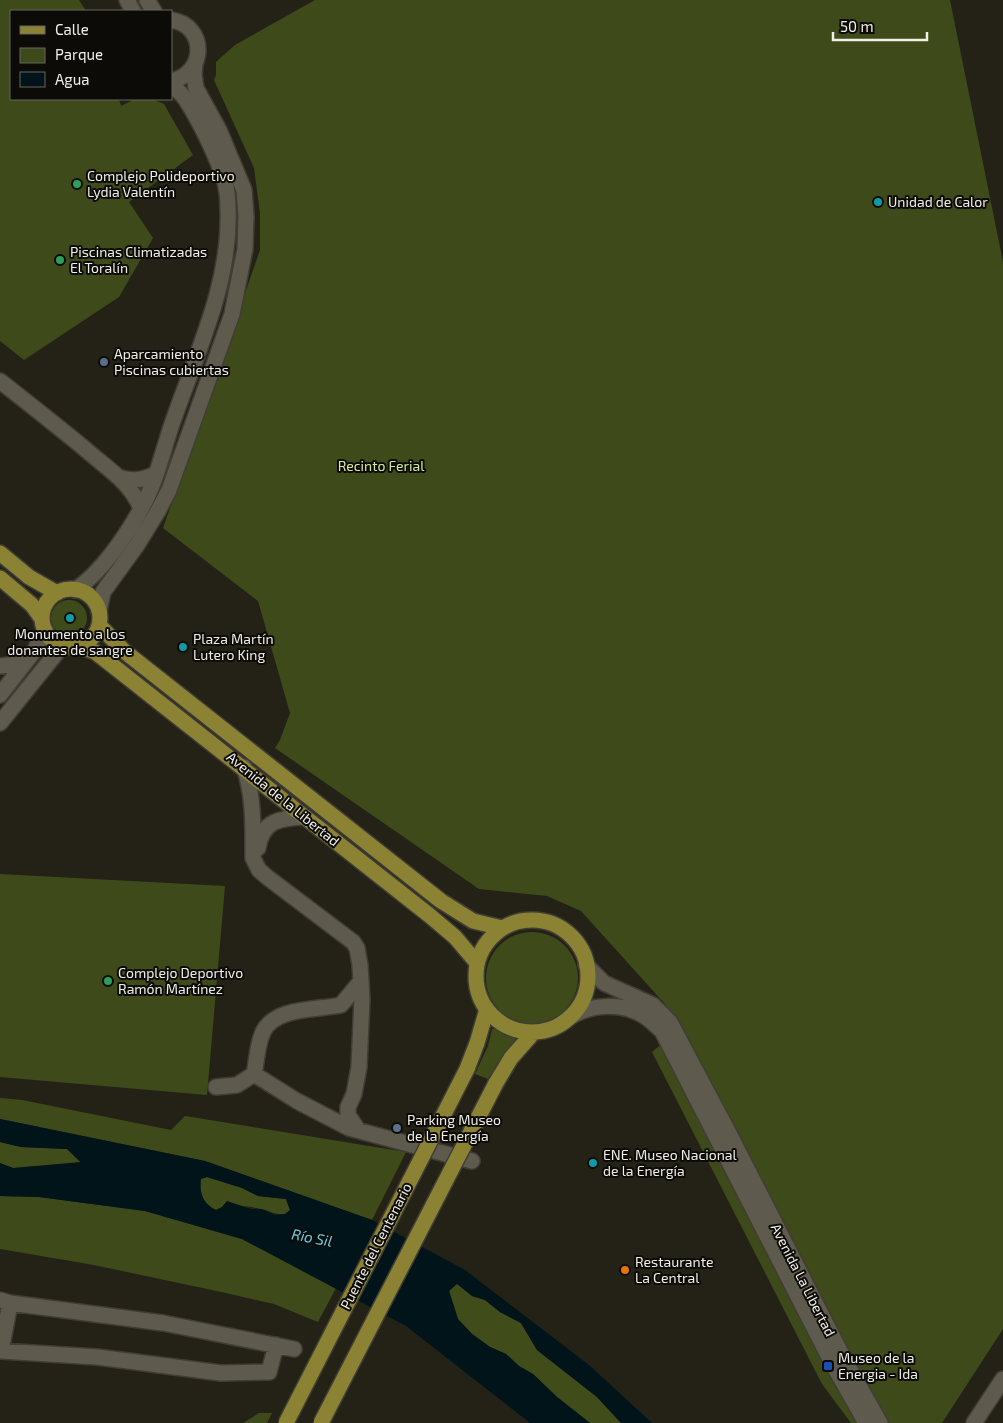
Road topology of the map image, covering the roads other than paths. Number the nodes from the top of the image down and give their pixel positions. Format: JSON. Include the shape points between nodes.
{"nodes":[{"id":1,"x":172,"y":20,"type":"edge"},
{"id":2,"x":195,"y":64,"type":"junction"},
{"id":3,"x":172,"y":82,"type":"edge"},
{"id":4,"x":172,"y":83,"type":"edge"},
{"id":5,"x":0,"y":381,"type":"edge"},
{"id":6,"x":156,"y":474,"type":"junction"},
{"id":7,"x":117,"y":476,"type":"junction"},
{"id":8,"x":141,"y":509,"type":"junction"},
{"id":9,"x":0,"y":553,"type":"edge"},
{"id":10,"x":0,"y":578,"type":"edge"},
{"id":11,"x":75,"y":590,"type":"junction"},
{"id":12,"x":57,"y":593,"type":"junction"},
{"id":13,"x":99,"y":618,"type":"junction"},
{"id":14,"x":43,"y":624,"type":"junction"},
{"id":15,"x":62,"y":646,"type":"junction"},
{"id":16,"x":79,"y":646,"type":"junction"},
{"id":17,"x":25,"y":663,"type":"junction"},
{"id":18,"x":0,"y":666,"type":"edge"},
{"id":19,"x":0,"y":696,"type":"edge"},
{"id":20,"x":0,"y":723,"type":"edge"},
{"id":21,"x":244,"y":767,"type":"junction"},
{"id":22,"x":305,"y":817,"type":"junction"},
{"id":23,"x":264,"y":874,"type":"junction"},
{"id":24,"x":502,"y":928,"type":"junction"},
{"id":25,"x":477,"y":964,"type":"junction"},
{"id":26,"x":586,"y":965,"type":"junction"},
{"id":27,"x":361,"y":981,"type":"junction"},
{"id":28,"x":344,"y":1002,"type":"junction"},
{"id":29,"x":486,"y":1010,"type":"junction"},
{"id":30,"x":361,"y":1016,"type":"junction"},
{"id":31,"x":570,"y":1017,"type":"junction"},
{"id":32,"x":534,"y":1032,"type":"junction"},
{"id":33,"x":254,"y":1074,"type":"junction"},
{"id":34,"x":216,"y":1087,"type":"dead end"},
{"id":35,"x":351,"y":1101,"type":"junction"},
{"id":36,"x":314,"y":1108,"type":"junction"},
{"id":37,"x":358,"y":1130,"type":"junction"},
{"id":38,"x":724,"y":1138,"type":"junction"},
{"id":39,"x":472,"y":1160,"type":"dead end"},
{"id":40,"x":5,"y":1301,"type":"edge"},
{"id":41,"x":276,"y":1345,"type":"junction"},
{"id":42,"x":294,"y":1349,"type":"dead end"},
{"id":43,"x":1003,"y":1378,"type":"edge"},
{"id":44,"x":286,"y":1423,"type":"edge"},
{"id":45,"x":322,"y":1423,"type":"edge"},
{"id":46,"x":866,"y":1423,"type":"edge"},
{"id":47,"x":880,"y":1423,"type":"edge"},
{"id":48,"x":974,"y":1423,"type":"edge"}],
"edges":[{"from":1,"to":2,"type":"street","via":[[187,26],[195,35],[199,47]]},
{"from":2,"to":3,"type":"street","via":[[184,76]]},
{"from":2,"to":13,"type":"street","via":[[196,88],[220,130],[244,190],[245,249],[232,314],[168,490],[142,538],[103,592]]},
{"from":4,"to":6,"type":"street","via":[[197,120],[225,183],[228,246],[220,285]]},
{"from":5,"to":7,"type":"street"},
{"from":6,"to":7,"type":"street","via":[[142,480]]},
{"from":6,"to":8,"type":"street"},
{"from":7,"to":8,"type":"street","via":[[138,499]]},
{"from":8,"to":11,"type":"street","via":[[103,566]]},
{"from":9,"to":12,"type":"main road","via":[[29,577]]},
{"from":10,"to":14,"type":"main road","via":[[32,605]]},
{"from":11,"to":12,"type":"main road"},
{"from":11,"to":13,"type":"main road","via":[[83,592],[96,603]]},
{"from":12,"to":14,"type":"main road","via":[[44,609]]},
{"from":13,"to":16,"type":"main road","via":[[92,638]]},
{"from":13,"to":24,"type":"main road","name":"Avenida de la Libertad","via":[[124,651],[441,901],[473,922]]},
{"from":14,"to":15,"type":"main road","via":[[52,639]]},
{"from":14,"to":17,"type":"street","via":[[35,650]]},
{"from":15,"to":16,"type":"main road"},
{"from":15,"to":20,"type":"street"},
{"from":16,"to":21,"type":"main road","name":"Avenida de la Libertad","via":[[95,652]]},
{"from":17,"to":18,"type":"street"},
{"from":17,"to":19,"type":"street"},
{"from":21,"to":22,"type":"main road","name":"Avenida de la Libertad"},
{"from":21,"to":23,"type":"street","via":[[252,805],[253,858]]},
{"from":22,"to":23,"type":"street","via":[[275,822],[262,832],[258,850]]},
{"from":22,"to":25,"type":"main road","name":"Avenida de la Libertad","via":[[455,937]]},
{"from":23,"to":27,"type":"street","via":[[353,942],[358,953]]},
{"from":24,"to":25,"type":"main road","via":[[485,944]]},
{"from":24,"to":26,"type":"main road","via":[[525,920],[550,923],[576,942]]},
{"from":25,"to":29,"type":"main road","via":[[477,988]]},
{"from":26,"to":31,"type":"main road","via":[[588,976],[584,995]]},
{"from":26,"to":38,"type":"street","via":[[604,983],[653,1005],[670,1022]]},
{"from":27,"to":28,"type":"street"},
{"from":27,"to":30,"type":"street"},
{"from":28,"to":30,"type":"street"},
{"from":28,"to":33,"type":"street","via":[[282,1014],[272,1020],[263,1032]]},
{"from":29,"to":32,"type":"main road","via":[[509,1028]]},
{"from":29,"to":44,"type":"main road","name":"Puente del Centenario","bridge":true,"via":[[467,1069]]},
{"from":30,"to":35,"type":"street","via":[[359,1067]]},
{"from":31,"to":32,"type":"main road","via":[[549,1030]]},
{"from":31,"to":38,"type":"street","via":[[586,1009],[603,1006],[644,1016],[662,1031]]},
{"from":32,"to":45,"type":"main road","bridge":true,"via":[[511,1058],[496,1084]]},
{"from":33,"to":34,"type":"street","via":[[237,1085]]},
{"from":33,"to":36,"type":"street"},
{"from":35,"to":36,"type":"street","via":[[333,1109]]},
{"from":35,"to":37,"type":"street","via":[[348,1115]]},
{"from":36,"to":37,"type":"street"},
{"from":37,"to":39,"type":"street"},
{"from":38,"to":46,"type":"street","name":"Avenida La Libertad"},
{"from":38,"to":47,"type":"street","name":"Avenida La Libertad"},
{"from":40,"to":41,"type":"street","via":[[163,1323]]},
{"from":40,"to":41,"type":"street","via":[[1,1351],[97,1357],[221,1373],[269,1372]]},
{"from":41,"to":42,"type":"street"},
{"from":43,"to":48,"type":"street"}]}
